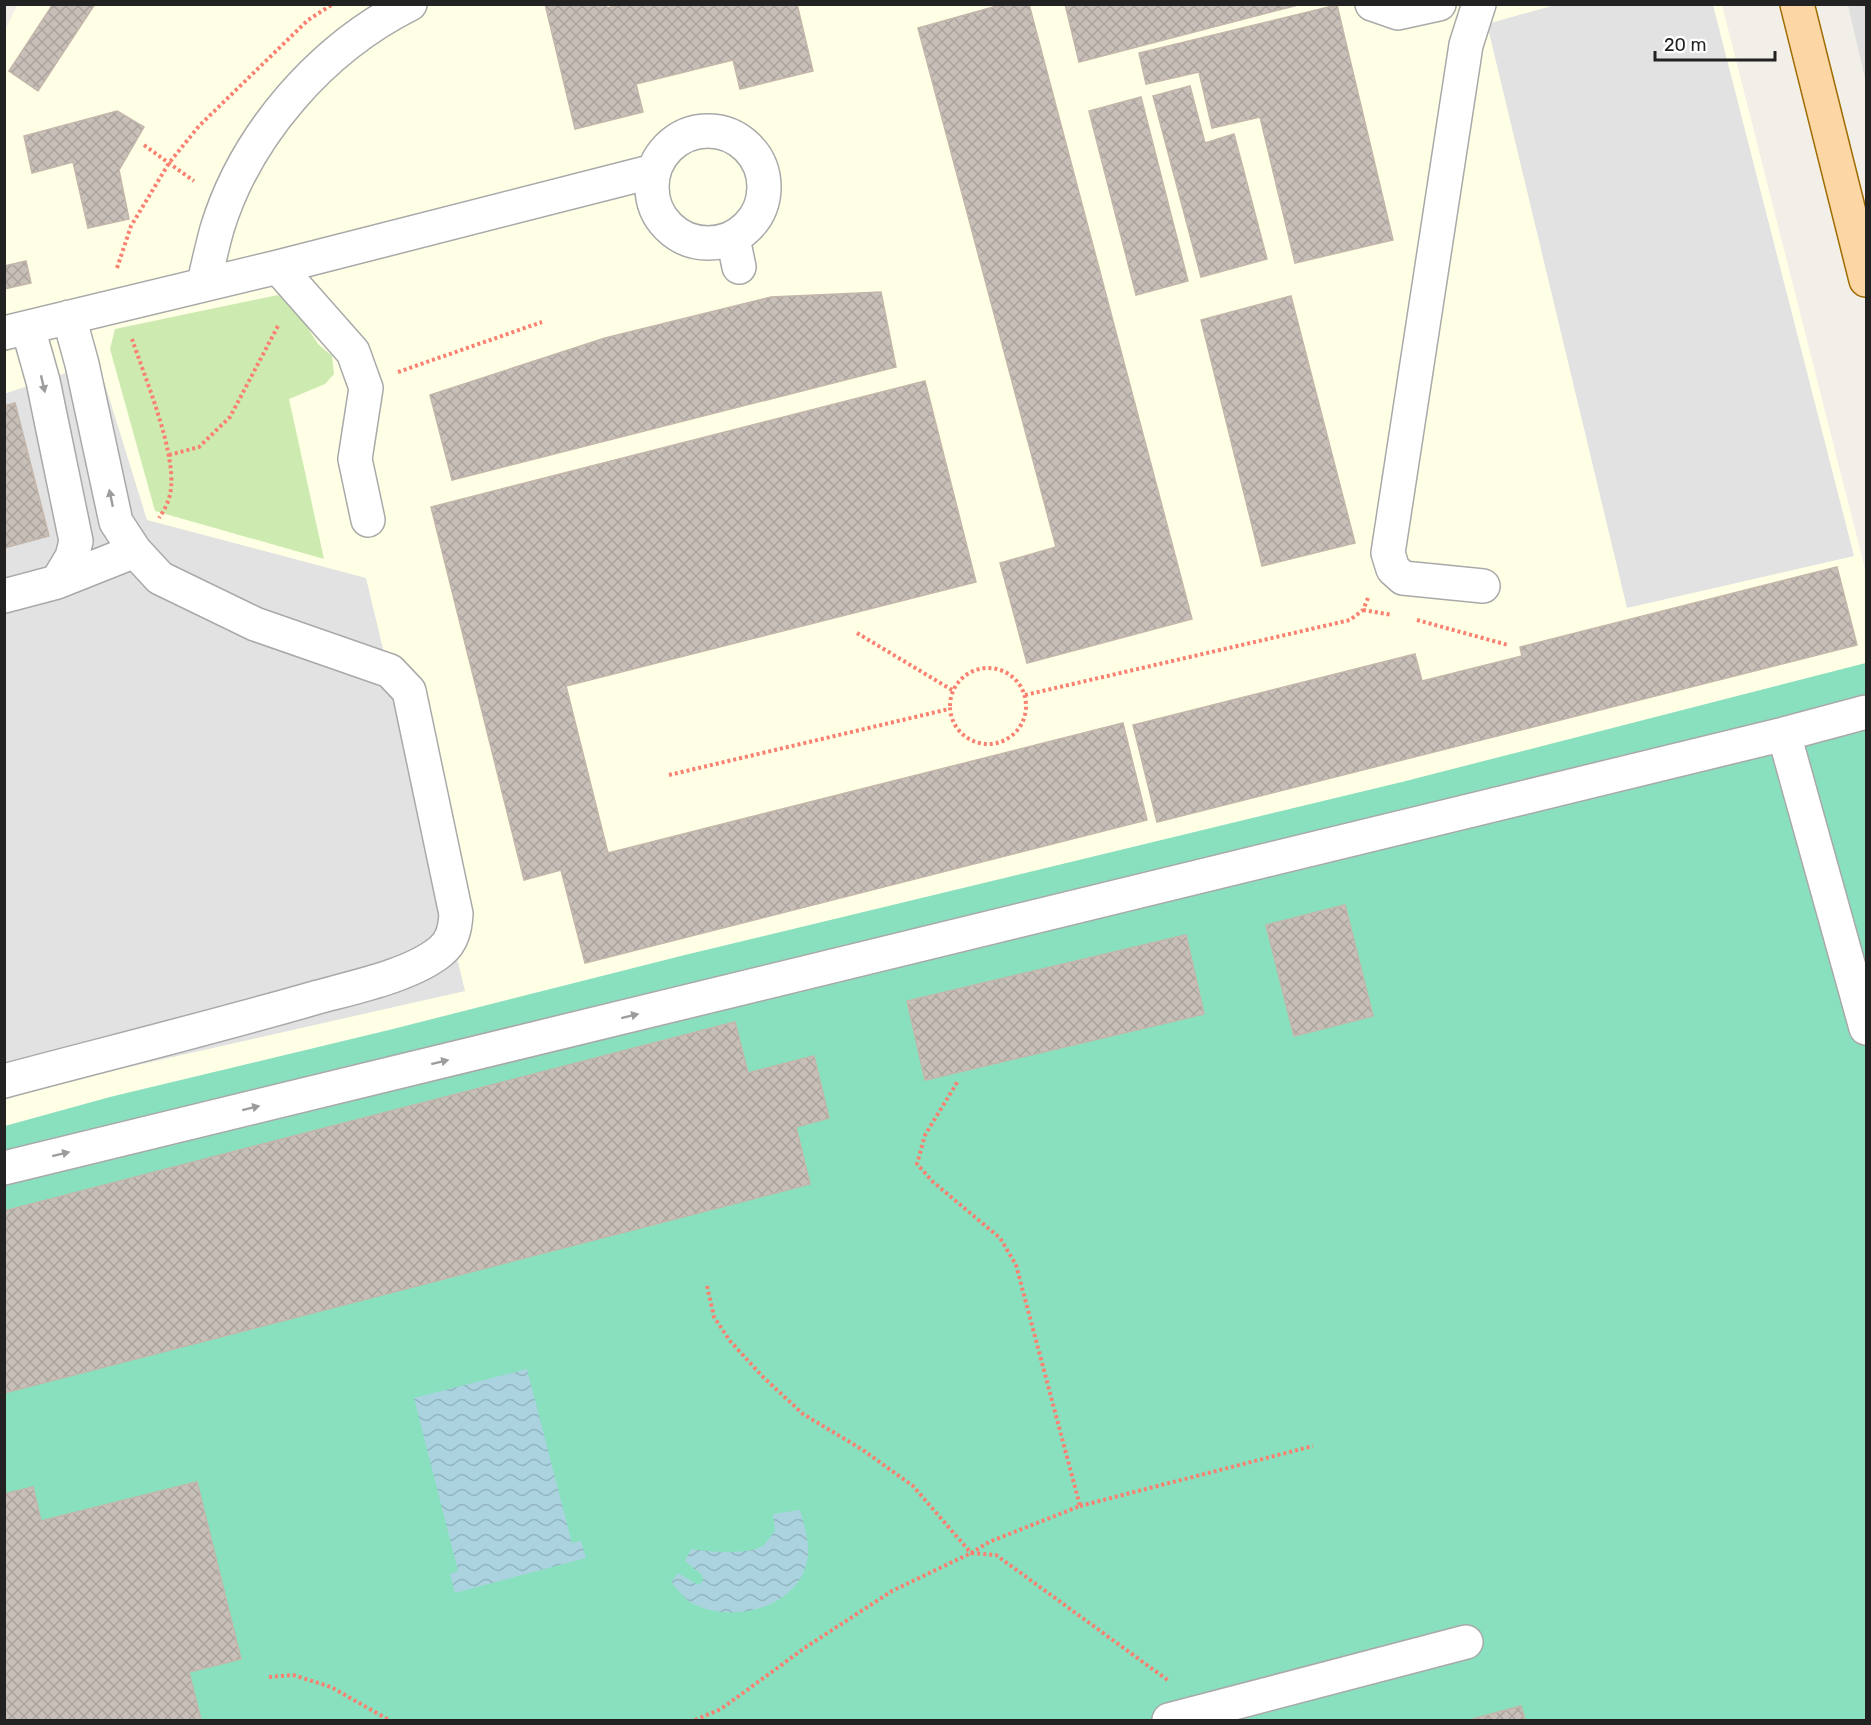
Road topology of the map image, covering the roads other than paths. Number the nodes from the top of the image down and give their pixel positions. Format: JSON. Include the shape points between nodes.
{"nodes":[{"id":1,"x":410,"y":4,"type":"edge"},
{"id":2,"x":1372,"y":4,"type":"edge"},
{"id":3,"x":1439,"y":4,"type":"edge"},
{"id":4,"x":1479,"y":4,"type":"edge"},
{"id":5,"x":1797,"y":4,"type":"edge"},
{"id":6,"x":654,"y":171,"type":"junction"},
{"id":7,"x":278,"y":267,"type":"junction"},
{"id":8,"x":1866,"y":280,"type":"edge"},
{"id":9,"x":204,"y":283,"type":"junction"},
{"id":10,"x":69,"y":317,"type":"junction"},
{"id":11,"x":16,"y":331,"type":"edge"},
{"id":12,"x":368,"y":520,"type":"dead end"},
{"id":13,"x":135,"y":551,"type":"junction"},
{"id":14,"x":57,"y":582,"type":"junction"},
{"id":15,"x":1482,"y":585,"type":"dead end"},
{"id":16,"x":4,"y":596,"type":"edge"},
{"id":17,"x":1866,"y":712,"type":"edge"},
{"id":18,"x":1784,"y":734,"type":"junction"},
{"id":19,"x":1866,"y":1028,"type":"edge"},
{"id":20,"x":4,"y":1081,"type":"edge"},
{"id":21,"x":4,"y":1168,"type":"edge"},
{"id":22,"x":1466,"y":1642,"type":"dead end"},
{"id":23,"x":1169,"y":1720,"type":"edge"}],
"edges":[{"from":1,"to":9,"type":"street","via":[[358,35],[306,79],[270,125],[217,228]]},
{"from":2,"to":3,"type":"street","via":[[1398,14]]},
{"from":4,"to":15,"type":"street","via":[[1466,45],[1388,553],[1403,578]]},
{"from":5,"to":8,"type":"main road"},
{"from":6,"to":6,"type":"street","via":[[652,191],[656,210],[669,228],[685,239],[736,252],[765,192],[763,172],[755,154],[739,138],[720,131],[700,131],[682,137],[666,149]]},
{"from":6,"to":7,"type":"street"},
{"from":7,"to":9,"type":"street"},
{"from":7,"to":12,"type":"street","via":[[353,352],[366,388],[355,459]]},
{"from":9,"to":10,"type":"street"},
{"from":10,"to":11,"type":"street"},
{"from":13,"to":10,"type":"street","one_way":true,"via":[[116,522]]},
{"from":11,"to":14,"type":"street","one_way":true,"via":[[43,381],[76,541],[72,557]]},
{"from":13,"to":14,"type":"street"},
{"from":13,"to":20,"type":"street","via":[[160,578],[255,624],[390,671],[402,681],[409,691],[456,914],[455,927],[450,942],[432,957],[367,983]]},
{"from":14,"to":16,"type":"street"},
{"from":17,"to":18,"type":"street"},
{"from":18,"to":19,"type":"street"},
{"from":21,"to":18,"type":"street","one_way":true},
{"from":22,"to":23,"type":"street"}]}
